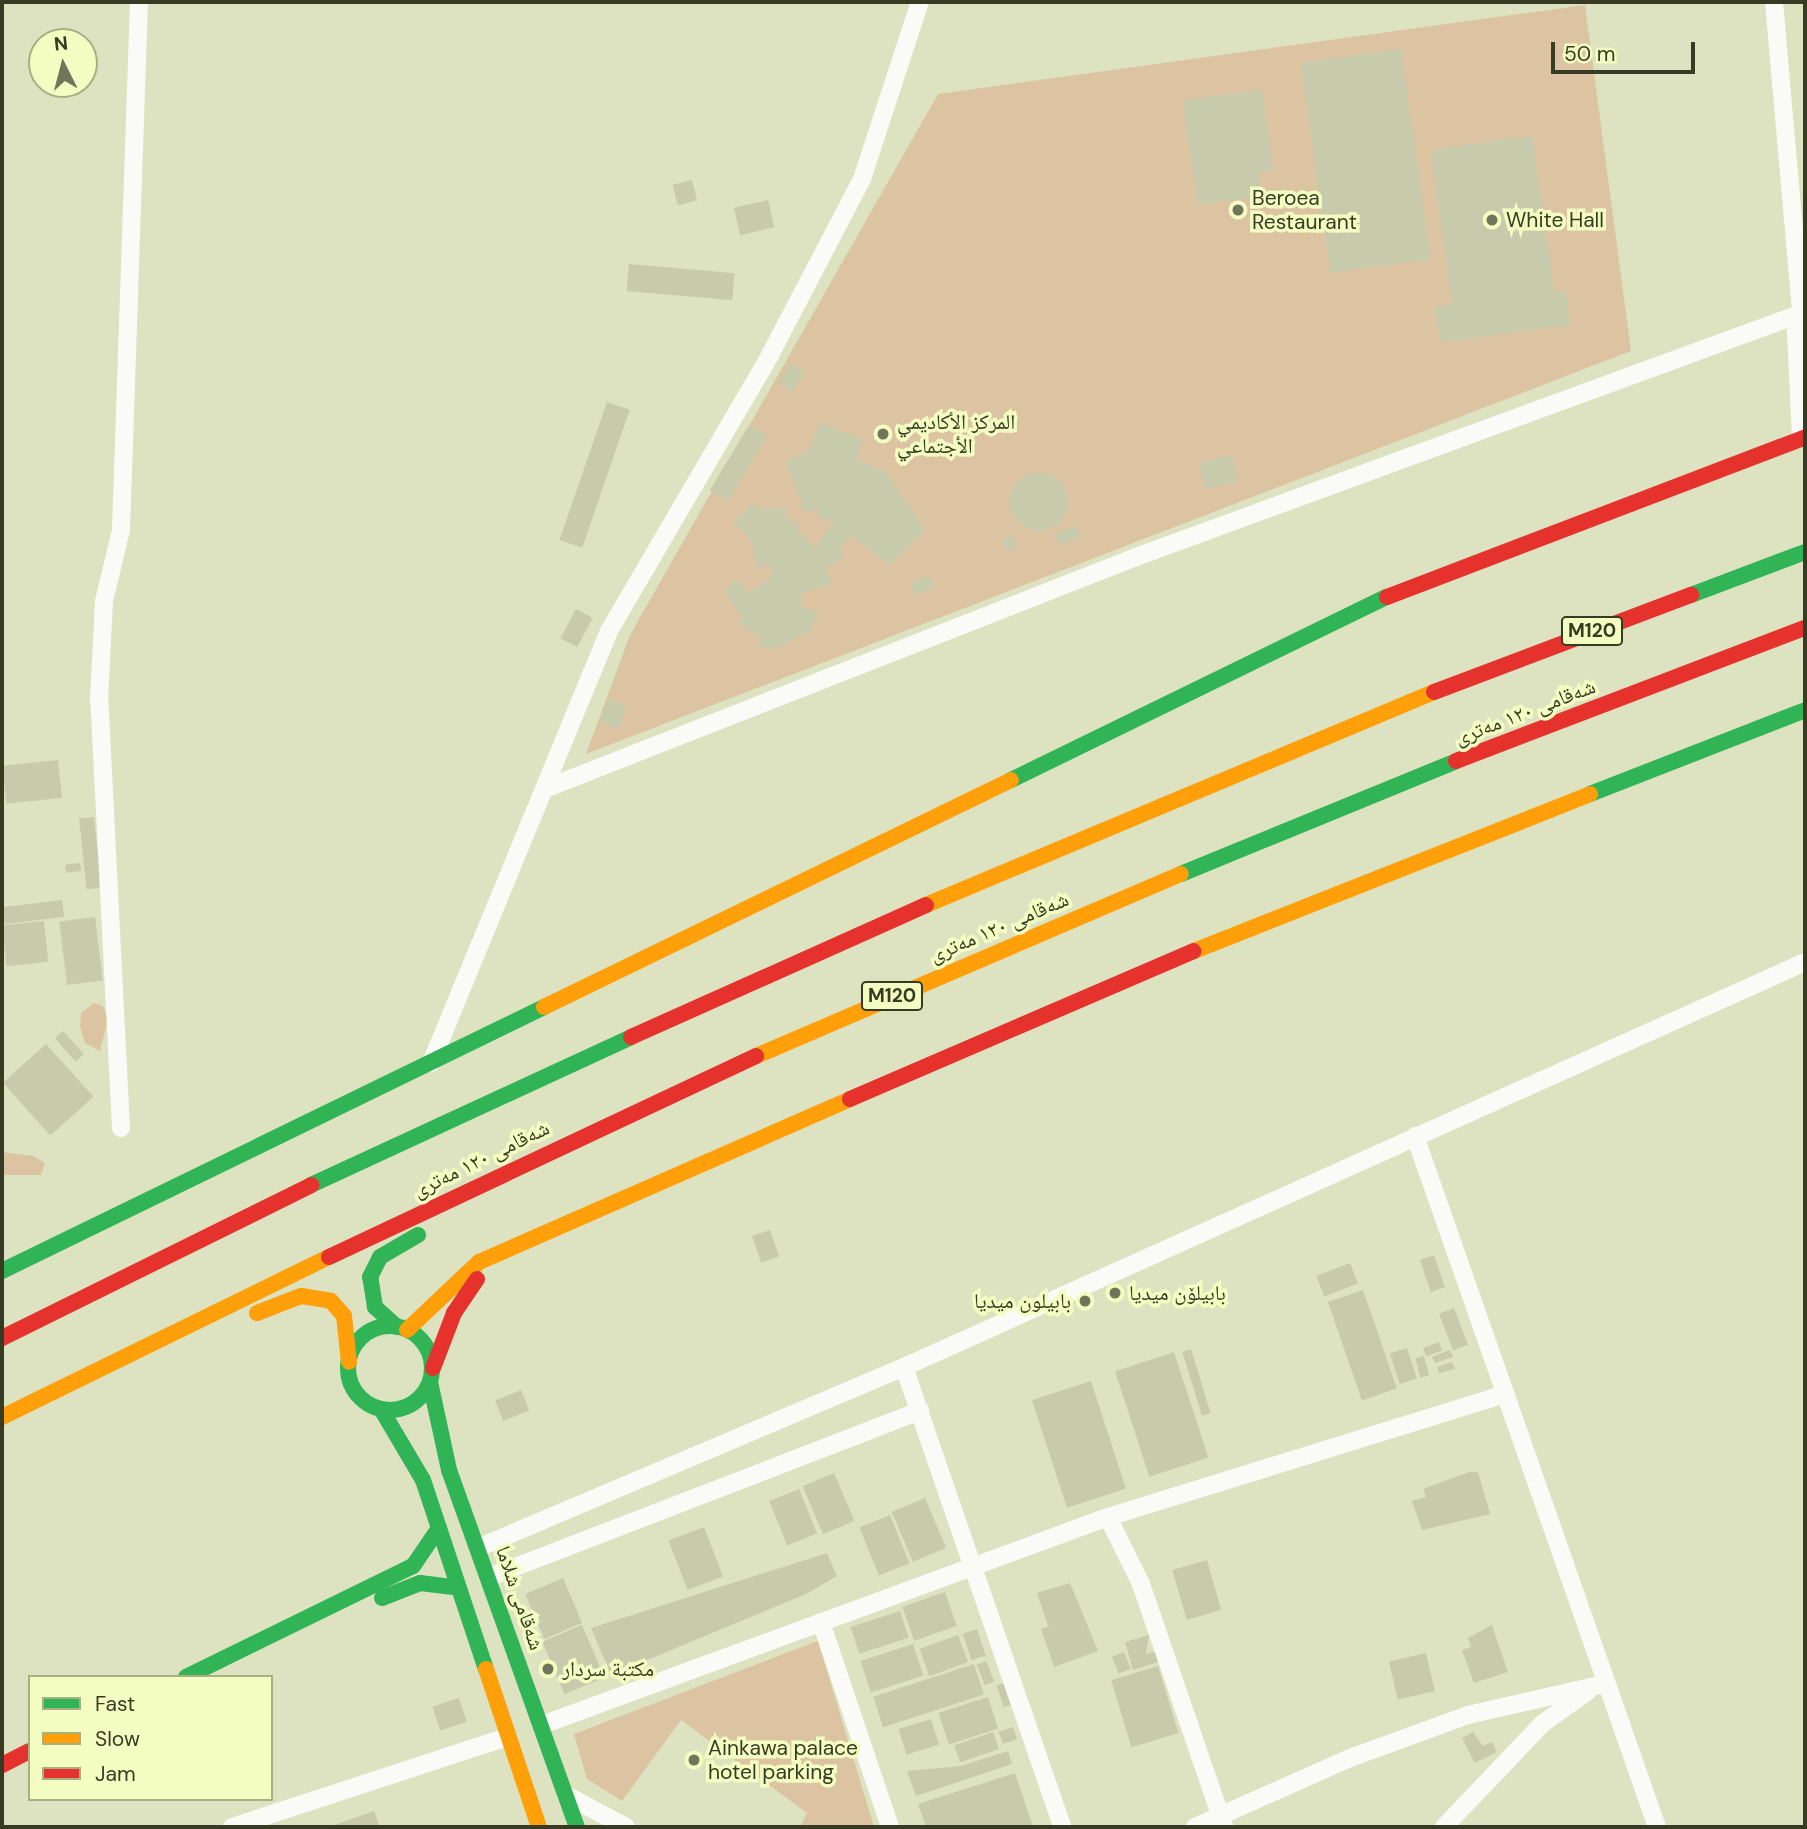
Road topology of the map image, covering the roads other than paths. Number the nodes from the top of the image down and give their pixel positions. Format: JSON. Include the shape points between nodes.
{"nodes":[{"id":1,"x":139,"y":2,"type":"edge"},
{"id":2,"x":920,"y":2,"type":"edge"},
{"id":3,"x":1774,"y":2,"type":"edge"},
{"id":4,"x":1803,"y":313,"type":"edge"},
{"id":5,"x":1803,"y":437,"type":"edge"},
{"id":6,"x":1805,"y":552,"type":"edge"},
{"id":7,"x":1805,"y":628,"type":"edge"},
{"id":8,"x":1805,"y":710,"type":"edge"},
{"id":9,"x":547,"y":788,"type":"junction"},
{"id":10,"x":1805,"y":962,"type":"edge"},
{"id":11,"x":431,"y":1063,"type":"junction"},
{"id":12,"x":121,"y":1128,"type":"dead end"},
{"id":13,"x":1415,"y":1136,"type":"junction"},
{"id":14,"x":504,"y":1172,"type":"junction"},
{"id":15,"x":576,"y":1220,"type":"junction"},
{"id":16,"x":2,"y":1271,"type":"edge"},
{"id":17,"x":402,"y":1328,"type":"junction"},
{"id":18,"x":2,"y":1338,"type":"edge"},
{"id":19,"x":132,"y":1352,"type":"junction"},
{"id":20,"x":349,"y":1362,"type":"junction"},
{"id":21,"x":904,"y":1367,"type":"junction"},
{"id":22,"x":432,"y":1375,"type":"junction"},
{"id":23,"x":1505,"y":1394,"type":"junction"},
{"id":24,"x":381,"y":1409,"type":"junction"},
{"id":25,"x":920,"y":1411,"type":"junction"},
{"id":26,"x":2,"y":1417,"type":"edge"},
{"id":27,"x":1108,"y":1517,"type":"junction"},
{"id":28,"x":439,"y":1528,"type":"junction"},
{"id":29,"x":480,"y":1547,"type":"junction"},
{"id":30,"x":972,"y":1565,"type":"junction"},
{"id":31,"x":492,"y":1576,"type":"junction"},
{"id":32,"x":458,"y":1588,"type":"junction"},
{"id":33,"x":821,"y":1622,"type":"junction"},
{"id":34,"x":282,"y":1631,"type":"junction"},
{"id":35,"x":190,"y":1675,"type":"edge"},
{"id":36,"x":1603,"y":1684,"type":"junction"},
{"id":37,"x":542,"y":1725,"type":"junction"},
{"id":38,"x":508,"y":1737,"type":"junction"},
{"id":39,"x":28,"y":1752,"type":"edge"},
{"id":40,"x":2,"y":1765,"type":"edge"},
{"id":41,"x":566,"y":1795,"type":"junction"},
{"id":42,"x":1222,"y":1822,"type":"edge"},
{"id":43,"x":1655,"y":1826,"type":"edge"},
{"id":44,"x":232,"y":1827,"type":"edge"},
{"id":45,"x":539,"y":1827,"type":"edge"},
{"id":46,"x":577,"y":1827,"type":"edge"},
{"id":47,"x":626,"y":1827,"type":"edge"},
{"id":48,"x":890,"y":1827,"type":"edge"},
{"id":49,"x":1062,"y":1827,"type":"edge"},
{"id":50,"x":1195,"y":1827,"type":"edge"},
{"id":51,"x":1444,"y":1827,"type":"edge"}],
"edges":[{"from":1,"to":12,"type":"street","via":[[121,530],[104,601],[99,700]]},
{"from":2,"to":9,"type":"street","via":[[862,178],[770,355],[609,631]]},
{"from":3,"to":4,"type":"street"},
{"from":4,"to":5,"type":"street","via":[[1796,332]]},
{"from":4,"to":9,"type":"street","via":[[1148,552]]},
{"from":5,"to":11,"type":"main road","via":[[1399,591]]},
{"from":6,"to":18,"type":"main road","number":"M120","via":[[1439,691],[869,929],[348,1166]]},
{"from":7,"to":14,"type":"main road","name":"شەقامی ١٢٠ مەتری","number":"M120","via":[[1462,758],[1125,897]]},
{"from":8,"to":15,"type":"main road","via":[[1273,917]]},
{"from":9,"to":11,"type":"street","via":[[461,978]]},
{"from":10,"to":13,"type":"street"},
{"from":11,"to":16,"type":"main road"},
{"from":13,"to":21,"type":"street"},
{"from":13,"to":23,"type":"street"},
{"from":14,"to":17,"type":"main road","name":"شەقامی شلاما","via":[[445,1222],[376,1263],[372,1300]]},
{"from":14,"to":19,"type":"main road","name":"شەقامی ١٢٠ مەتری","number":"M120"},
{"from":15,"to":17,"type":"main road","via":[[479,1262]]},
{"from":15,"to":22,"type":"main road","via":[[481,1275],[454,1313]]},
{"from":17,"to":20,"type":"main road","via":[[362,1338]]},
{"from":17,"to":22,"type":"main road","name":"شەقامی شلاما","via":[[426,1345]]},
{"from":19,"to":20,"type":"main road","via":[[216,1332],[290,1298],[312,1296],[331,1301],[344,1316]]},
{"from":19,"to":26,"type":"main road","name":"شەقامی ١٢٠ مەتری","number":"M120"},
{"from":20,"to":24,"type":"main road","via":[[359,1397]]},
{"from":21,"to":25,"type":"street"},
{"from":21,"to":29,"type":"street"},
{"from":22,"to":24,"type":"main road","via":[[405,1408]]},
{"from":22,"to":29,"type":"main road","name":"شەقامی شلاما","via":[[449,1470]]},
{"from":23,"to":27,"type":"street"},
{"from":23,"to":36,"type":"street"},
{"from":24,"to":28,"type":"main road","via":[[415,1462]]},
{"from":25,"to":30,"type":"street"},
{"from":25,"to":31,"type":"street"},
{"from":27,"to":30,"type":"street"},
{"from":27,"to":42,"type":"street","via":[[1141,1584]]},
{"from":28,"to":32,"type":"main road"},
{"from":28,"to":34,"type":"main road","via":[[413,1566]]},
{"from":29,"to":31,"type":"main road","name":"شەقامی شلاما"},
{"from":30,"to":33,"type":"street"},
{"from":30,"to":49,"type":"street"},
{"from":31,"to":37,"type":"main road","name":"شەقامی شلاما"},
{"from":32,"to":34,"type":"main road","via":[[420,1583]]},
{"from":32,"to":38,"type":"main road"},
{"from":33,"to":37,"type":"street"},
{"from":33,"to":48,"type":"street"},
{"from":34,"to":35,"type":"main road"},
{"from":36,"to":42,"type":"street","via":[[1468,1715]]},
{"from":36,"to":43,"type":"street"},
{"from":36,"to":51,"type":"street","via":[[1542,1724]]},
{"from":37,"to":41,"type":"main road","name":"شەقامی شلاما"},
{"from":38,"to":44,"type":"street"},
{"from":38,"to":45,"type":"main road"},
{"from":39,"to":40,"type":"main road"},
{"from":41,"to":46,"type":"main road","name":"شەقامی شلاما"},
{"from":41,"to":47,"type":"street"},
{"from":42,"to":50,"type":"street"}]}
